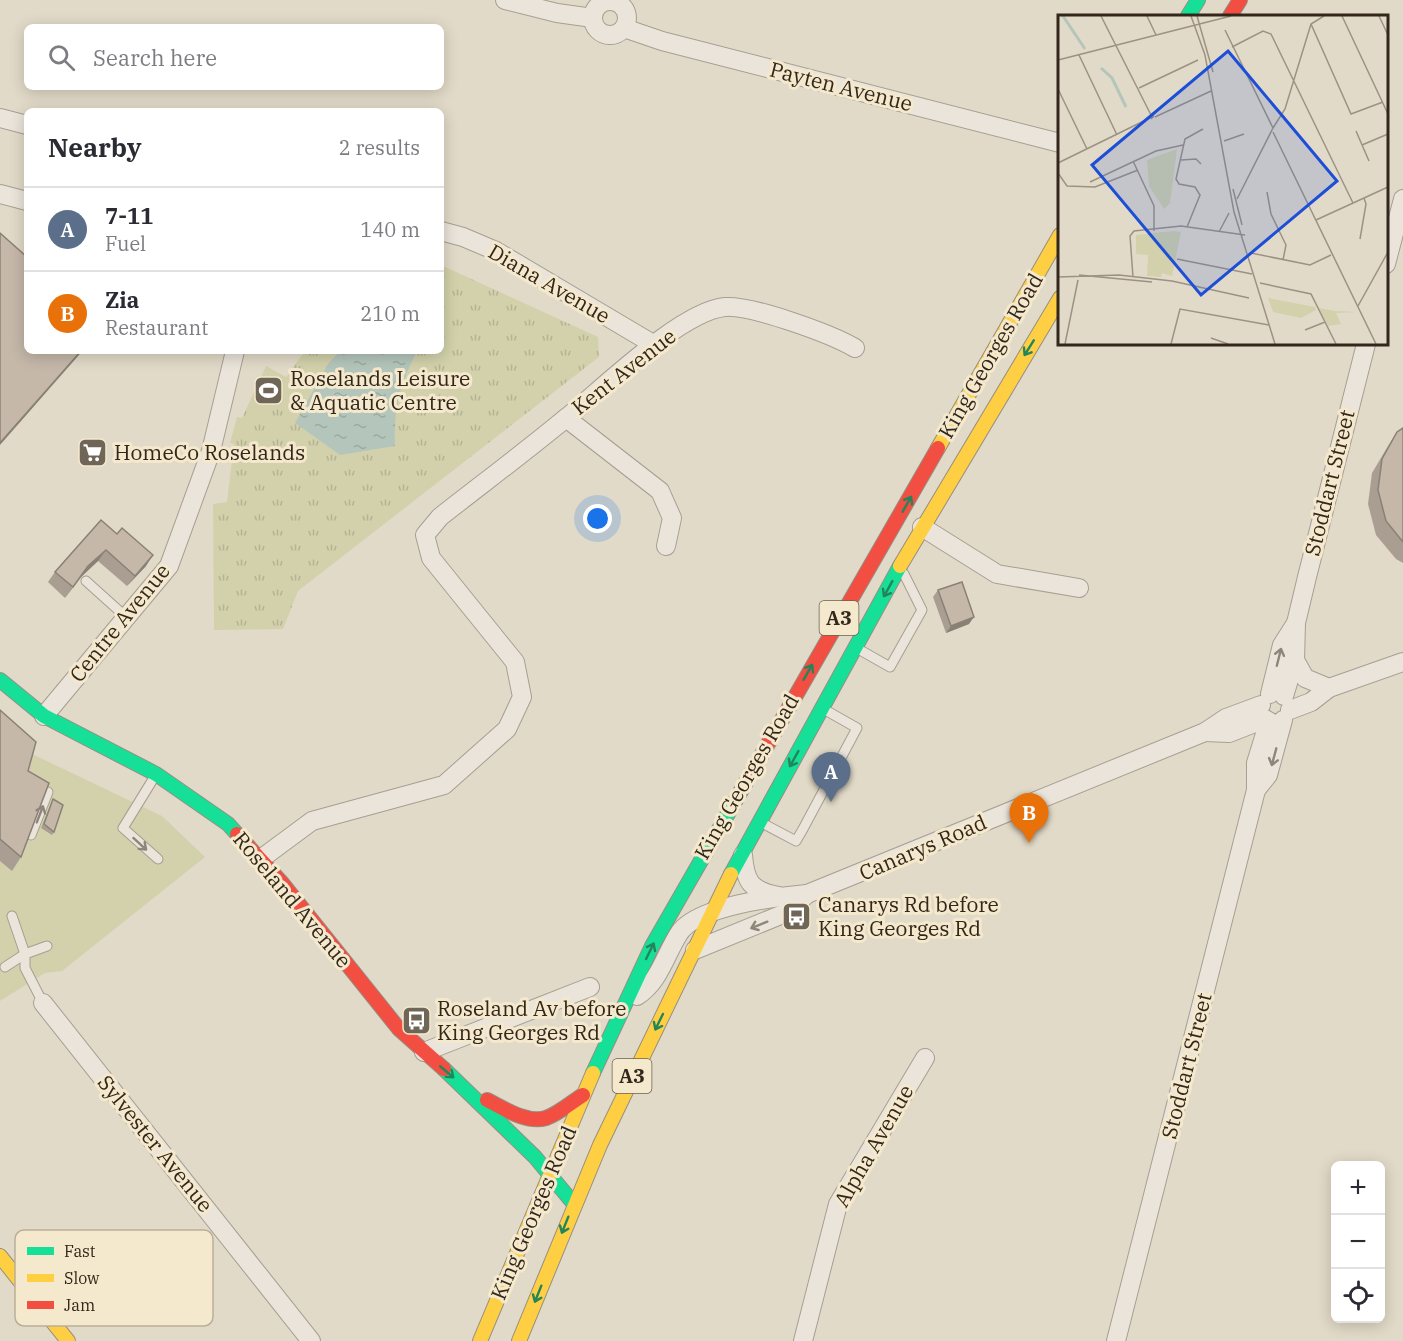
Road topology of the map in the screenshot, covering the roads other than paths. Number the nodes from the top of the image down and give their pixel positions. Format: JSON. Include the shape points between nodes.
{"nodes":[{"id":1,"x":505,"y":0,"type":"edge"},
{"id":2,"x":1198,"y":0,"type":"edge"},
{"id":3,"x":1240,"y":0,"type":"edge"},
{"id":4,"x":614,"y":1,"type":"edge"},
{"id":5,"x":1189,"y":15,"type":"edge"},
{"id":6,"x":1231,"y":15,"type":"edge"},
{"id":7,"x":593,"y":18,"type":"junction"},
{"id":8,"x":624,"y":28,"type":"junction"},
{"id":9,"x":0,"y":118,"type":"edge"},
{"id":10,"x":24,"y":124,"type":"edge"},
{"id":11,"x":1058,"y":143,"type":"edge"},
{"id":12,"x":0,"y":194,"type":"edge"},
{"id":13,"x":1403,"y":199,"type":"edge"},
{"id":14,"x":24,"y":200,"type":"edge"},
{"id":15,"x":444,"y":232,"type":"edge"},
{"id":16,"x":1058,"y":237,"type":"edge"},
{"id":17,"x":1388,"y":256,"type":"edge"},
{"id":18,"x":1058,"y":300,"type":"edge"},
{"id":19,"x":653,"y":344,"type":"junction"},
{"id":20,"x":1366,"y":345,"type":"edge"},
{"id":21,"x":855,"y":348,"type":"dead end"},
{"id":22,"x":234,"y":354,"type":"edge"},
{"id":23,"x":566,"y":418,"type":"junction"},
{"id":24,"x":922,"y":527,"type":"junction"},
{"id":25,"x":666,"y":546,"type":"dead end"},
{"id":26,"x":901,"y":567,"type":"junction"},
{"id":27,"x":86,"y":581,"type":"edge"},
{"id":28,"x":1079,"y":588,"type":"dead end"},
{"id":29,"x":126,"y":617,"type":"junction"},
{"id":30,"x":1296,"y":623,"type":"junction"},
{"id":31,"x":856,"y":647,"type":"junction"},
{"id":32,"x":1295,"y":660,"type":"junction"},
{"id":33,"x":1403,"y":662,"type":"edge"},
{"id":34,"x":0,"y":680,"type":"edge"},
{"id":35,"x":1329,"y":688,"type":"junction"},
{"id":36,"x":822,"y":708,"type":"junction"},
{"id":37,"x":1276,"y":708,"type":"junction"},
{"id":38,"x":44,"y":716,"type":"junction"},
{"id":39,"x":1239,"y":730,"type":"junction"},
{"id":40,"x":1205,"y":732,"type":"junction"},
{"id":41,"x":1256,"y":763,"type":"junction"},
{"id":42,"x":156,"y":774,"type":"junction"},
{"id":43,"x":1256,"y":790,"type":"junction"},
{"id":44,"x":48,"y":792,"type":"edge"},
{"id":45,"x":759,"y":821,"type":"junction"},
{"id":46,"x":31,"y":835,"type":"edge"},
{"id":47,"x":742,"y":850,"type":"junction"},
{"id":48,"x":262,"y":858,"type":"junction"},
{"id":49,"x":158,"y":860,"type":"dead end"},
{"id":50,"x":807,"y":894,"type":"junction"},
{"id":51,"x":782,"y":897,"type":"junction"},
{"id":52,"x":712,"y":913,"type":"junction"},
{"id":53,"x":12,"y":916,"type":"dead end"},
{"id":54,"x":47,"y":946,"type":"dead end"},
{"id":55,"x":694,"y":950,"type":"junction"},
{"id":56,"x":25,"y":954,"type":"junction"},
{"id":57,"x":6,"y":967,"type":"dead end"},
{"id":58,"x":590,"y":987,"type":"dead end"},
{"id":59,"x":43,"y":1003,"type":"joint"},
{"id":60,"x":624,"y":1004,"type":"junction"},
{"id":61,"x":423,"y":1052,"type":"junction"},
{"id":62,"x":925,"y":1058,"type":"dead end"},
{"id":63,"x":471,"y":1092,"type":"junction"},
{"id":64,"x":583,"y":1095,"type":"junction"},
{"id":65,"x":549,"y":1173,"type":"junction"},
{"id":66,"x":574,"y":1204,"type":"junction"},
{"id":67,"x":0,"y":1256,"type":"edge"},
{"id":68,"x":15,"y":1275,"type":"edge"},
{"id":69,"x":56,"y":1326,"type":"edge"},
{"id":70,"x":68,"y":1341,"type":"edge"},
{"id":71,"x":311,"y":1341,"type":"edge"},
{"id":72,"x":480,"y":1341,"type":"edge"},
{"id":73,"x":519,"y":1341,"type":"edge"},
{"id":74,"x":803,"y":1341,"type":"edge"},
{"id":75,"x":1116,"y":1341,"type":"edge"}],
"edges":[{"from":1,"to":7,"type":"street","via":[[557,14]]},
{"from":2,"to":5,"type":"main road"},
{"from":3,"to":6,"type":"main road"},
{"from":4,"to":7,"type":"street","via":[[597,6]]},
{"from":4,"to":8,"type":"street","via":[[626,12]]},
{"from":7,"to":8,"type":"street","via":[[597,29],[608,35]]},
{"from":8,"to":11,"type":"street","name":"Payten Avenue"},
{"from":9,"to":10,"type":"street"},
{"from":12,"to":14,"type":"street"},
{"from":13,"to":17,"type":"street"},
{"from":15,"to":19,"type":"street","name":"Diana Avenue","via":[[496,251]]},
{"from":60,"to":16,"type":"main road","name":"King Georges Road","number":"A3","one_way":true,"via":[[686,884]]},
{"from":18,"to":24,"type":"main road","name":"King Georges Road","number":"A3","one_way":true},
{"from":19,"to":21,"type":"street","name":"Kent Avenue","via":[[702,314],[725,307],[748,310],[837,337]]},
{"from":19,"to":23,"type":"street","name":"Kent Avenue"},
{"from":20,"to":30,"type":"street","name":"Stoddart Street"},
{"from":22,"to":29,"type":"street","name":"Centre Avenue","via":[[211,451],[170,566]]},
{"from":23,"to":25,"type":"street","via":[[660,491],[672,518]]},
{"from":23,"to":48,"type":"street","name":"Kent Avenue","via":[[440,517],[425,535],[430,558],[515,662],[522,697],[507,729],[444,785],[312,821]]},
{"from":24,"to":26,"type":"main road","name":"King Georges Road","number":"A3"},
{"from":24,"to":28,"type":"street","via":[[997,574]]},
{"from":26,"to":31,"type":"main road","name":"King Georges Road","number":"A3","one_way":true},
{"from":26,"to":31,"type":"lane","via":[[922,610],[890,667]]},
{"from":27,"to":29,"type":"lane"},
{"from":29,"to":38,"type":"street","name":"Centre Avenue"},
{"from":30,"to":32,"type":"street","name":"Stoddart Street"},
{"from":37,"to":30,"type":"street","name":"Stoddart Street","one_way":true,"via":[[1282,645]]},
{"from":31,"to":36,"type":"main road","name":"King Georges Road","number":"A3"},
{"from":32,"to":35,"type":"street","via":[[1305,678]]},
{"from":32,"to":37,"type":"street","name":"Stoddart Street"},
{"from":33,"to":35,"type":"street","name":"Canarys Road"},
{"from":34,"to":38,"type":"main road","name":"Roseland Avenue"},
{"from":35,"to":37,"type":"street","name":"Canarys Road","via":[[1309,688]]},
{"from":36,"to":45,"type":"main road","name":"King Georges Road","number":"A3","one_way":true},
{"from":36,"to":45,"type":"lane","via":[[857,728],[796,841]]},
{"from":37,"to":39,"type":"street","name":"Canarys Road"},
{"from":37,"to":40,"type":"street","name":"Canarys Road","via":[[1226,718]]},
{"from":37,"to":41,"type":"street","name":"Stoddart Street"},
{"from":37,"to":43,"type":"street","name":"Stoddart Street","one_way":true,"via":[[1268,776]]},
{"from":38,"to":42,"type":"main road","name":"Roseland Avenue"},
{"from":39,"to":40,"type":"street","name":"Canarys Road"},
{"from":39,"to":41,"type":"street","name":"Stoddart Street"},
{"from":40,"to":50,"type":"street","name":"Canarys Road"},
{"from":41,"to":43,"type":"street","name":"Stoddart Street"},
{"from":42,"to":48,"type":"main road","name":"Roseland Avenue","via":[[228,824]]},
{"from":42,"to":49,"type":"lane","one_way":true,"via":[[123,828]]},
{"from":43,"to":75,"type":"street","name":"Stoddart Street"},
{"from":46,"to":44,"type":"lane","one_way":true},
{"from":45,"to":47,"type":"main road","name":"King Georges Road","number":"A3"},
{"from":47,"to":51,"type":"street","name":"Canarys Road","via":[[745,877],[763,893]]},
{"from":47,"to":52,"type":"main road","name":"King Georges Road","number":"A3"},
{"from":48,"to":61,"type":"main road","name":"Roseland Avenue","via":[[369,993]]},
{"from":50,"to":51,"type":"street","name":"Canarys Road"},
{"from":50,"to":55,"type":"street","name":"Canarys Road","one_way":true,"via":[[788,912]]},
{"from":51,"to":52,"type":"street","name":"Canarys Road"},
{"from":52,"to":55,"type":"main road","name":"King Georges Road","number":"A3"},
{"from":52,"to":60,"type":"street","name":"Canarys Road","via":[[686,923],[654,981]]},
{"from":53,"to":56,"type":"lane"},
{"from":54,"to":56,"type":"lane"},
{"from":55,"to":66,"type":"main road","name":"King Georges Road","number":"A3","one_way":true},
{"from":56,"to":57,"type":"lane"},
{"from":56,"to":59,"type":"lane","via":[[25,968]]},
{"from":58,"to":61,"type":"street"},
{"from":59,"to":71,"type":"street","name":"Sylvester Avenue"},
{"from":60,"to":64,"type":"main road","name":"King Georges Road","number":"A3"},
{"from":61,"to":63,"type":"main road","name":"Roseland Avenue","one_way":true},
{"from":62,"to":74,"type":"street","name":"Alpha Avenue","via":[[838,1204]]},
{"from":63,"to":64,"type":"main road","name":"Roseland Avenue","via":[[528,1119],[546,1118]]},
{"from":63,"to":65,"type":"main road","name":"Roseland Avenue"},
{"from":64,"to":65,"type":"main road","name":"King Georges Road","number":"A3"},
{"from":65,"to":66,"type":"main road","name":"Roseland Avenue"},
{"from":65,"to":72,"type":"main road","name":"King Georges Road","number":"A3"},
{"from":66,"to":73,"type":"main road","name":"King Georges Road","number":"A3","one_way":true},
{"from":67,"to":68,"type":"main road"},
{"from":69,"to":70,"type":"main road"}]}
